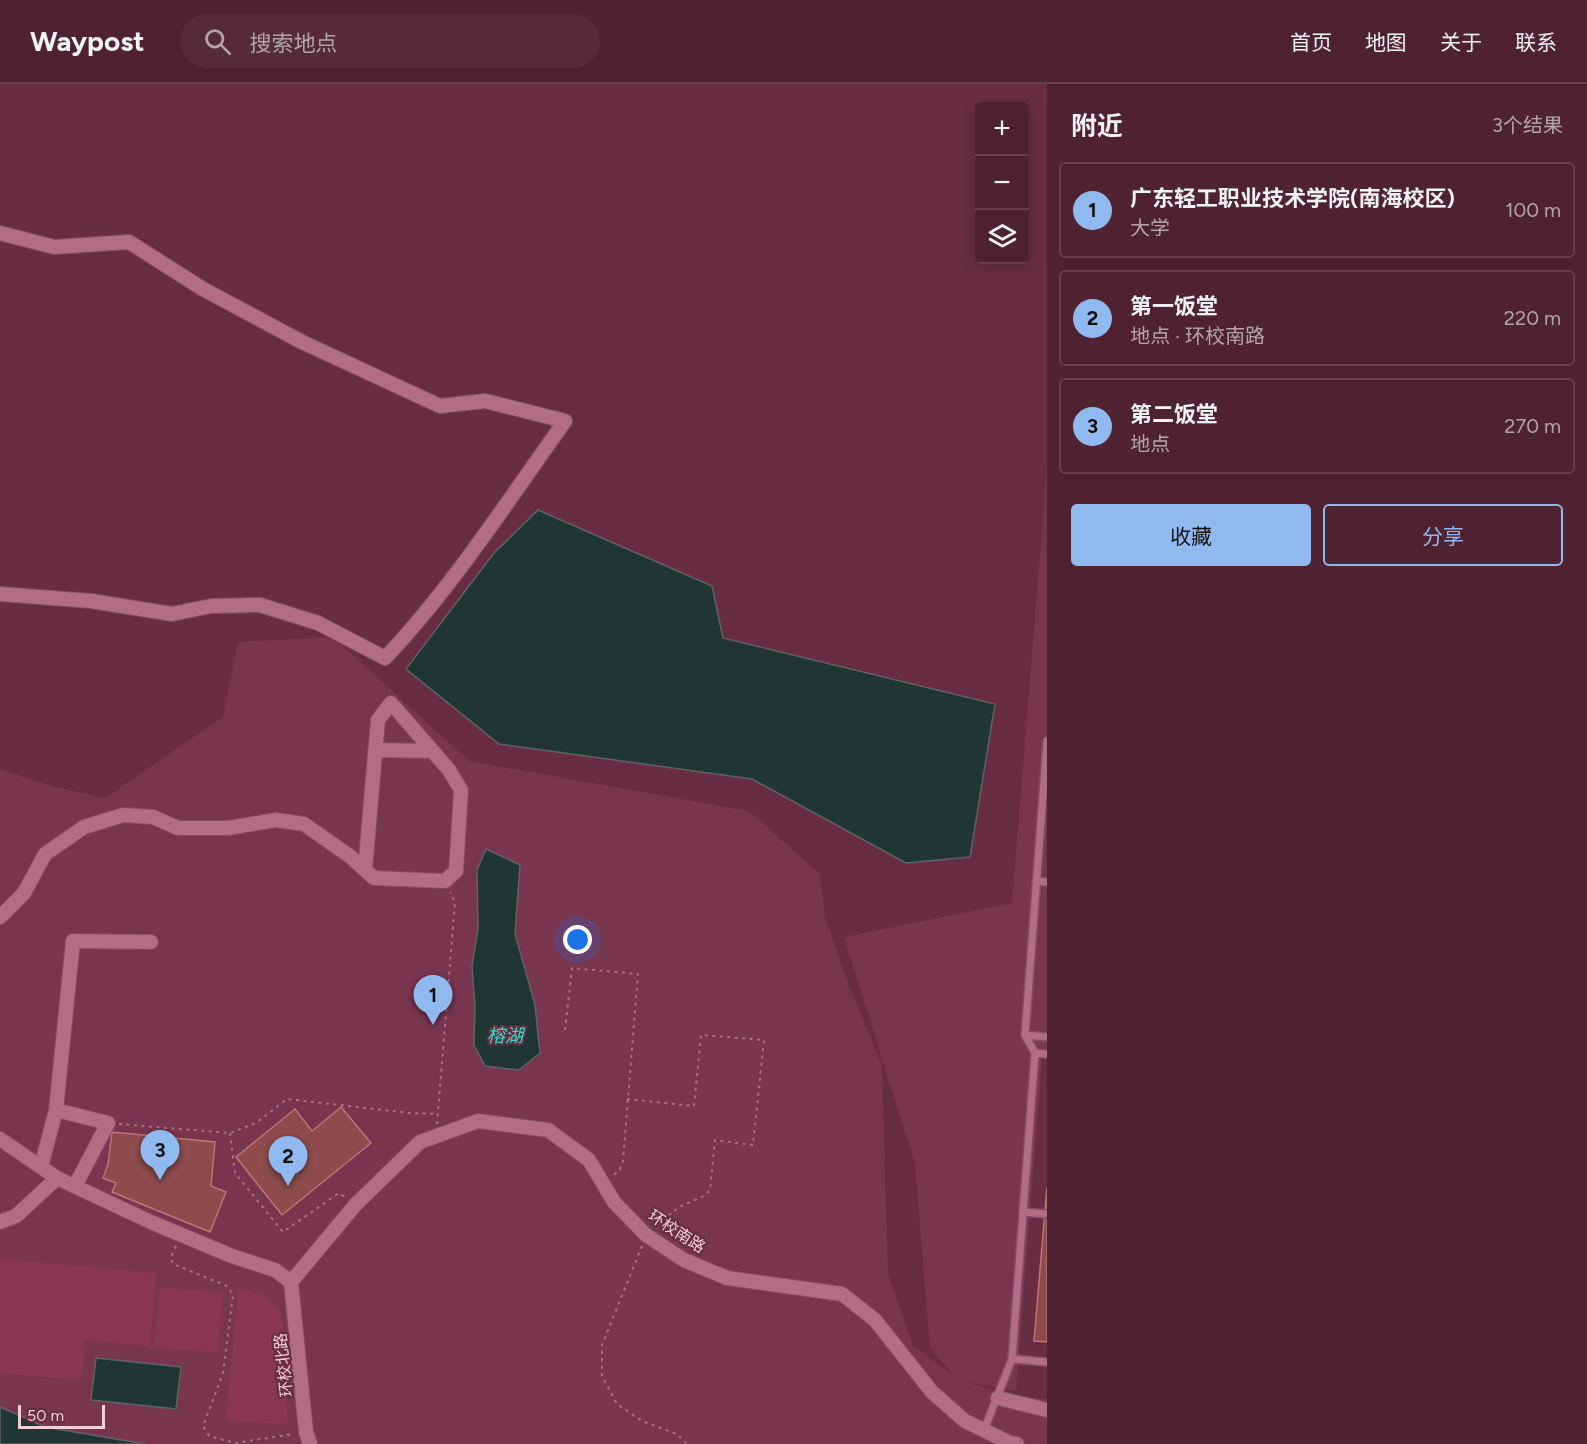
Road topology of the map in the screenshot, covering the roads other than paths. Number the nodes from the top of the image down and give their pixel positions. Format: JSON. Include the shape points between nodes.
{"nodes":[{"id":1,"x":0,"y":233,"type":"edge"},
{"id":2,"x":0,"y":594,"type":"edge"},
{"id":3,"x":1047,"y":741,"type":"edge"},
{"id":4,"x":375,"y":750,"type":"junction"},
{"id":5,"x":433,"y":751,"type":"junction"},
{"id":6,"x":365,"y":870,"type":"junction"},
{"id":7,"x":1036,"y":881,"type":"junction"},
{"id":8,"x":1047,"y":882,"type":"edge"},
{"id":9,"x":0,"y":917,"type":"edge"},
{"id":10,"x":151,"y":942,"type":"dead end"},
{"id":11,"x":1025,"y":1035,"type":"junction"},
{"id":12,"x":1047,"y":1037,"type":"edge"},
{"id":13,"x":1035,"y":1053,"type":"junction"},
{"id":14,"x":1047,"y":1054,"type":"edge"},
{"id":15,"x":57,"y":1110,"type":"junction"},
{"id":16,"x":0,"y":1139,"type":"edge"},
{"id":17,"x":41,"y":1167,"type":"junction"},
{"id":18,"x":57,"y":1178,"type":"junction"},
{"id":19,"x":75,"y":1186,"type":"junction"},
{"id":20,"x":1023,"y":1212,"type":"junction"},
{"id":21,"x":1047,"y":1214,"type":"edge"},
{"id":22,"x":0,"y":1221,"type":"edge"},
{"id":23,"x":291,"y":1282,"type":"junction"},
{"id":24,"x":1012,"y":1359,"type":"junction"},
{"id":25,"x":1047,"y":1362,"type":"edge"},
{"id":26,"x":998,"y":1398,"type":"junction"},
{"id":27,"x":1047,"y":1410,"type":"edge"},
{"id":28,"x":984,"y":1430,"type":"junction"},
{"id":29,"x":308,"y":1438,"type":"edge"},
{"id":30,"x":1017,"y":1444,"type":"edge"}],
"edges":[{"from":1,"to":2,"type":"street","via":[[54,248],[129,242],[203,289],[302,342],[440,406],[485,401],[565,421],[463,562],[385,658],[318,623],[260,605],[211,606],[172,614],[91,601]]},
{"from":3,"to":7,"type":"lane"},
{"from":4,"to":5,"type":"street"},
{"from":4,"to":5,"type":"street","via":[[378,720],[392,703]]},
{"from":4,"to":6,"type":"street"},
{"from":5,"to":6,"type":"street","via":[[461,790],[456,871],[445,881],[374,878]]},
{"from":6,"to":9,"type":"street","via":[[304,824],[276,820],[228,828],[178,828],[153,817],[123,814],[84,827],[45,854],[24,893]]},
{"from":7,"to":8,"type":"lane"},
{"from":7,"to":11,"type":"lane"},
{"from":10,"to":15,"type":"street","via":[[73,941]]},
{"from":11,"to":12,"type":"lane"},
{"from":11,"to":13,"type":"lane"},
{"from":13,"to":14,"type":"lane"},
{"from":13,"to":20,"type":"lane"},
{"from":15,"to":17,"type":"street"},
{"from":15,"to":19,"type":"street","via":[[108,1123]]},
{"from":16,"to":17,"type":"street"},
{"from":17,"to":18,"type":"street"},
{"from":18,"to":19,"type":"street"},
{"from":18,"to":22,"type":"street","via":[[16,1216]]},
{"from":19,"to":23,"type":"street","via":[[182,1235],[275,1270]]},
{"from":20,"to":21,"type":"lane"},
{"from":20,"to":24,"type":"lane"},
{"from":23,"to":28,"type":"street","name":"环校南路","via":[[356,1204],[420,1142],[478,1121],[548,1130],[590,1160],[614,1202],[646,1235],[684,1260],[727,1278],[842,1294],[875,1320],[932,1392],[965,1421]]},
{"from":23,"to":29,"type":"street","name":"环校北路"},
{"from":24,"to":25,"type":"lane"},
{"from":24,"to":26,"type":"lane"},
{"from":26,"to":27,"type":"street"},
{"from":26,"to":28,"type":"lane"},
{"from":28,"to":30,"type":"street","name":"环校南路"}]}
